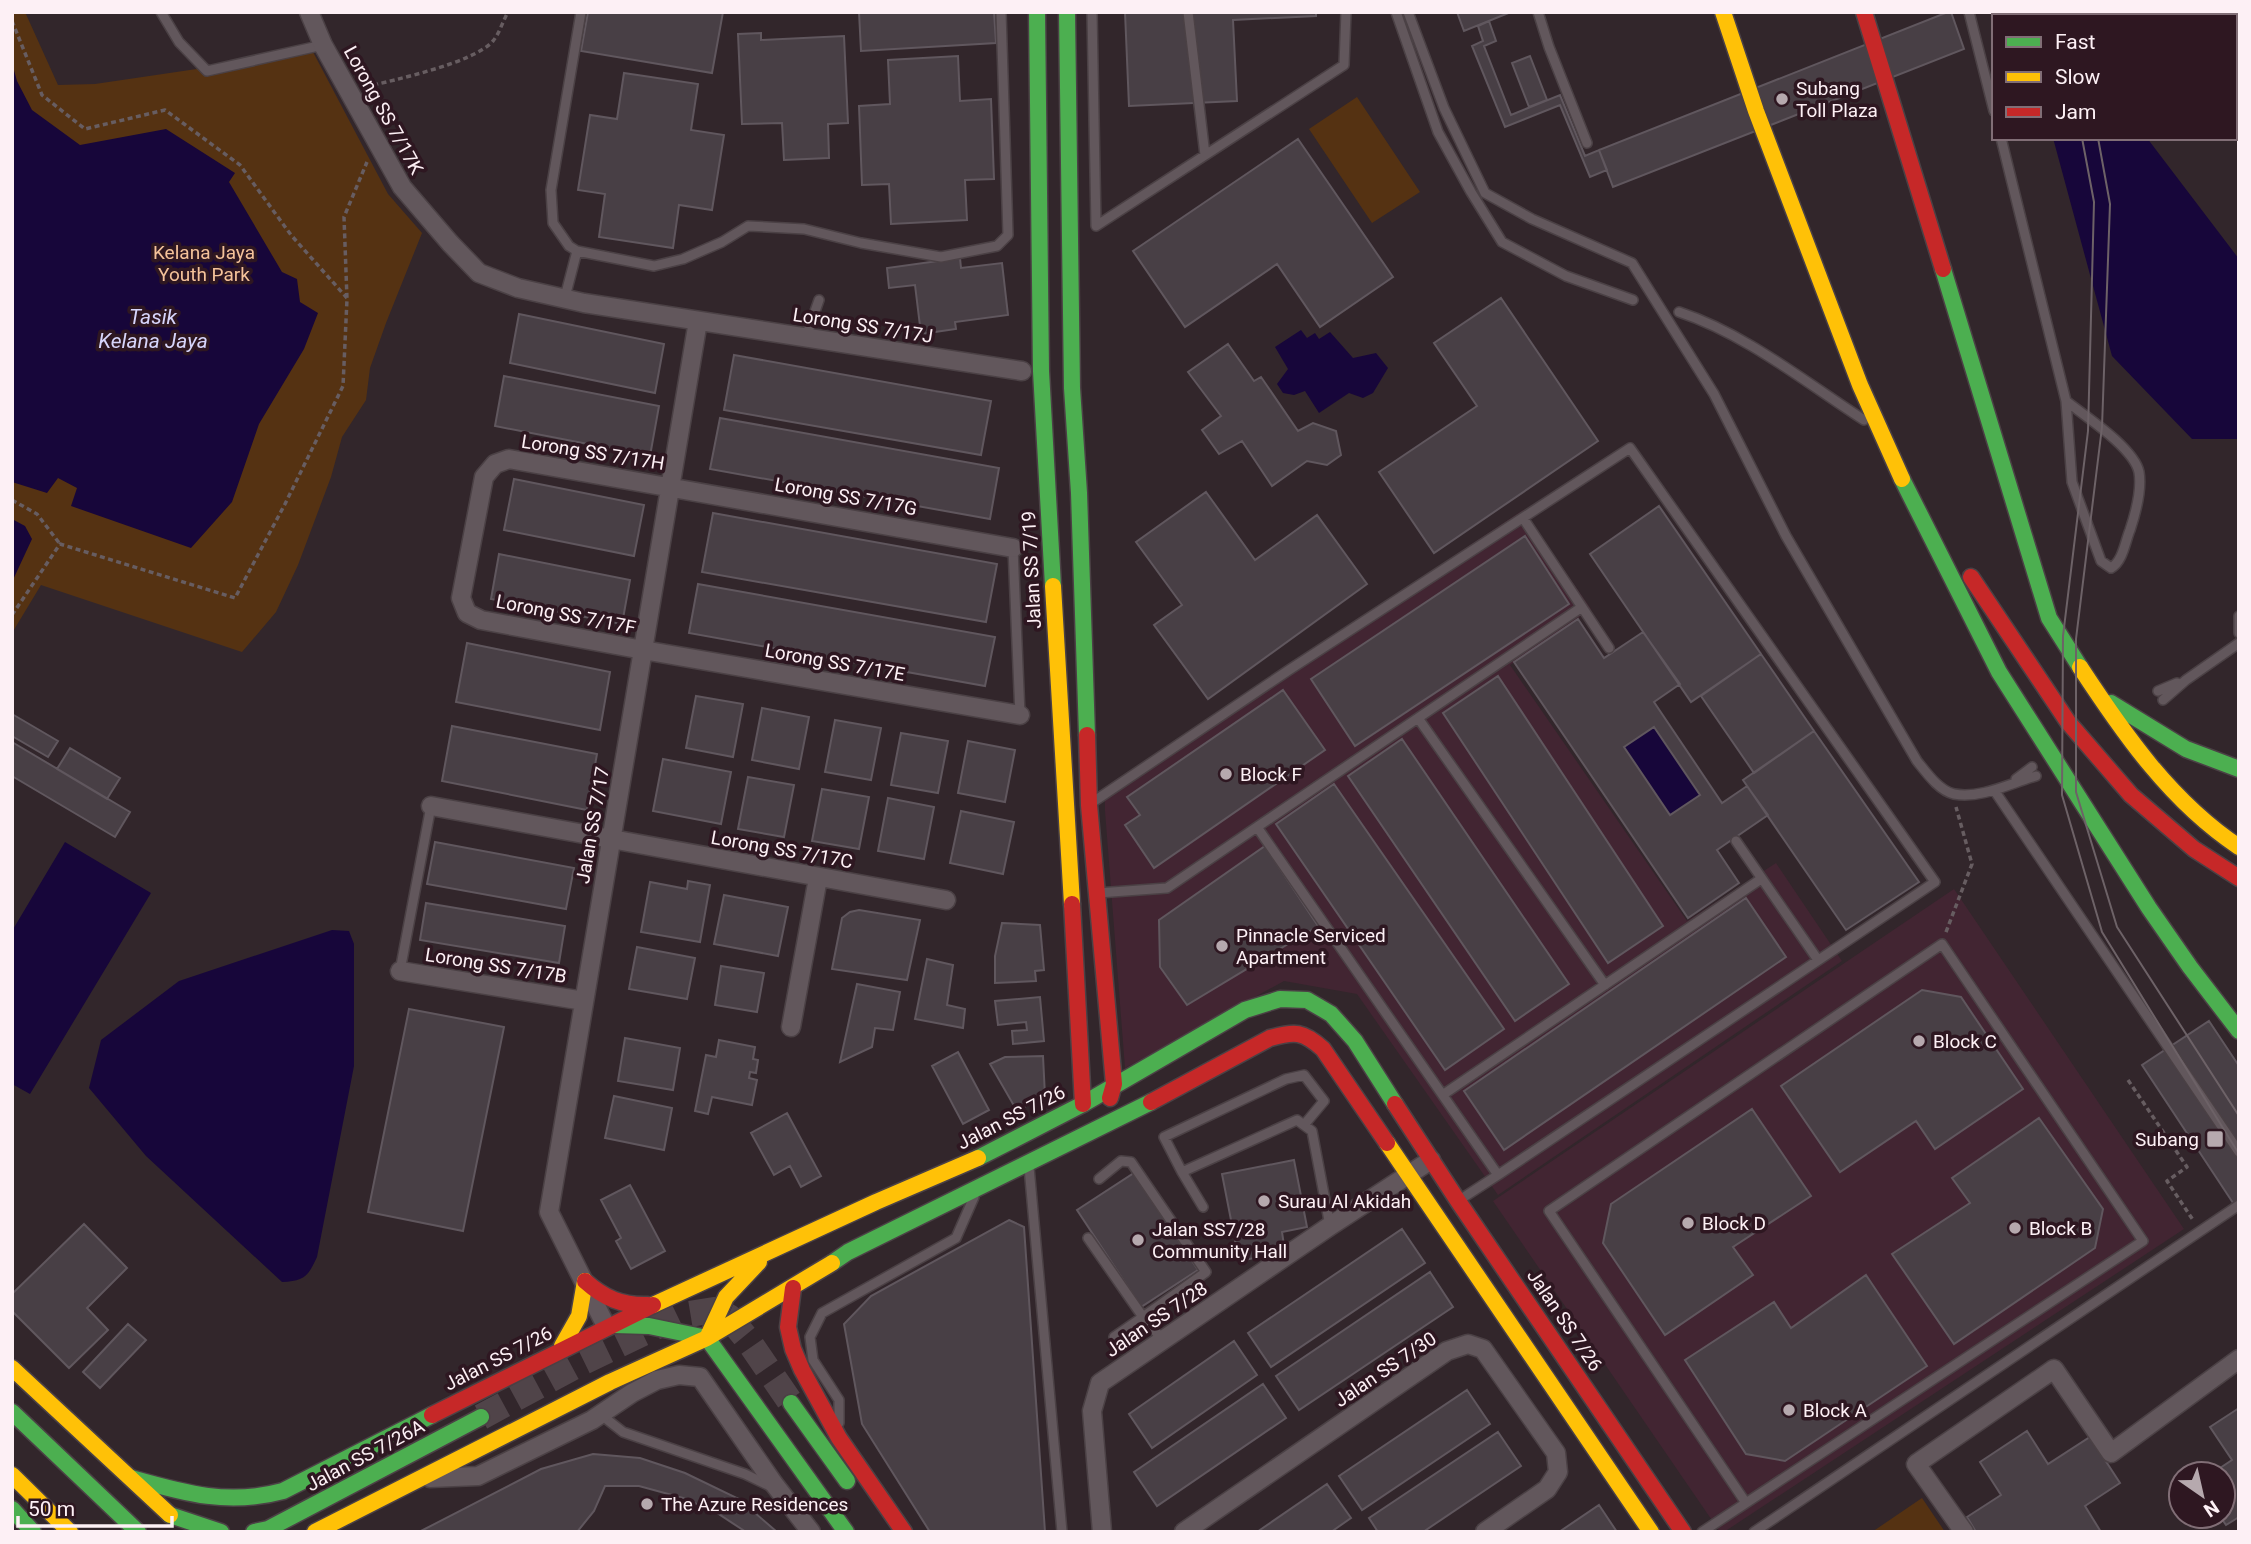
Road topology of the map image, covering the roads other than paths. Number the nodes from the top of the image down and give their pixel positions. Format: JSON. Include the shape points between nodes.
{"nodes":[{"id":1,"x":161,"y":12,"type":"edge"},
{"id":2,"x":309,"y":12,"type":"edge"},
{"id":3,"x":581,"y":12,"type":"edge"},
{"id":4,"x":1001,"y":12,"type":"edge"},
{"id":5,"x":1037,"y":12,"type":"edge"},
{"id":6,"x":1067,"y":12,"type":"edge"},
{"id":7,"x":1092,"y":12,"type":"edge"},
{"id":8,"x":1188,"y":12,"type":"edge"},
{"id":9,"x":1346,"y":12,"type":"edge"},
{"id":10,"x":1396,"y":12,"type":"edge"},
{"id":11,"x":1408,"y":12,"type":"edge"},
{"id":12,"x":1538,"y":12,"type":"edge"},
{"id":13,"x":1723,"y":12,"type":"edge"},
{"id":14,"x":1864,"y":12,"type":"edge"},
{"id":15,"x":1969,"y":12,"type":"edge"},
{"id":16,"x":323,"y":45,"type":"junction"},
{"id":17,"x":1992,"y":103,"type":"edge"},
{"id":18,"x":2001,"y":140,"type":"edge"},
{"id":19,"x":1587,"y":143,"type":"dead end"},
{"id":20,"x":1205,"y":155,"type":"junction"},
{"id":21,"x":577,"y":251,"type":"junction"},
{"id":22,"x":565,"y":297,"type":"junction"},
{"id":23,"x":819,"y":300,"type":"dead end"},
{"id":24,"x":1633,"y":300,"type":"dead end"},
{"id":25,"x":1679,"y":312,"type":"dead end"},
{"id":26,"x":698,"y":321,"type":"junction"},
{"id":27,"x":806,"y":337,"type":"junction"},
{"id":28,"x":1022,"y":371,"type":"dead end"},
{"id":29,"x":2066,"y":401,"type":"junction"},
{"id":30,"x":1880,"y":431,"type":"junction"},
{"id":31,"x":1889,"y":453,"type":"junction"},
{"id":32,"x":670,"y":486,"type":"junction"},
{"id":33,"x":1523,"y":518,"type":"junction"},
{"id":34,"x":1013,"y":548,"type":"joint"},
{"id":35,"x":1582,"y":607,"type":"junction"},
{"id":36,"x":2239,"y":616,"type":"edge"},
{"id":37,"x":481,"y":620,"type":"joint"},
{"id":38,"x":2239,"y":633,"type":"edge"},
{"id":39,"x":2239,"y":643,"type":"edge"},
{"id":40,"x":1609,"y":648,"type":"dead end"},
{"id":41,"x":643,"y":650,"type":"junction"},
{"id":42,"x":2186,"y":680,"type":"junction"},
{"id":43,"x":2158,"y":691,"type":"dead end"},
{"id":44,"x":2100,"y":697,"type":"junction"},
{"id":45,"x":2163,"y":700,"type":"dead end"},
{"id":46,"x":1020,"y":715,"type":"joint"},
{"id":47,"x":1418,"y":718,"type":"junction"},
{"id":48,"x":2239,"y":769,"type":"edge"},
{"id":49,"x":2034,"y":771,"type":"dead end"},
{"id":50,"x":1994,"y":790,"type":"junction"},
{"id":51,"x":1089,"y":805,"type":"junction"},
{"id":52,"x":431,"y":806,"type":"joint"},
{"id":53,"x":1066,"y":809,"type":"junction"},
{"id":54,"x":1257,"y":827,"type":"junction"},
{"id":55,"x":611,"y":839,"type":"junction"},
{"id":56,"x":1736,"y":841,"type":"dead end"},
{"id":57,"x":2239,"y":847,"type":"edge"},
{"id":58,"x":818,"y":878,"type":"junction"},
{"id":59,"x":2239,"y":878,"type":"edge"},
{"id":60,"x":1761,"y":879,"type":"junction"},
{"id":61,"x":1096,"y":893,"type":"junction"},
{"id":62,"x":946,"y":900,"type":"dead end"},
{"id":63,"x":1818,"y":960,"type":"junction"},
{"id":64,"x":400,"y":971,"type":"joint"},
{"id":65,"x":1605,"y":985,"type":"junction"},
{"id":66,"x":584,"y":1001,"type":"junction"},
{"id":67,"x":792,"y":1027,"type":"dead end"},
{"id":68,"x":2239,"y":1031,"type":"edge"},
{"id":69,"x":1114,"y":1084,"type":"junction"},
{"id":70,"x":1444,"y":1094,"type":"junction"},
{"id":71,"x":1083,"y":1104,"type":"junction"},
{"id":72,"x":1104,"y":1110,"type":"junction"},
{"id":73,"x":1132,"y":1112,"type":"junction"},
{"id":74,"x":1304,"y":1125,"type":"junction"},
{"id":75,"x":1089,"y":1132,"type":"junction"},
{"id":76,"x":2239,"y":1152,"type":"edge"},
{"id":77,"x":1431,"y":1160,"type":"junction"},
{"id":78,"x":1029,"y":1164,"type":"junction"},
{"id":79,"x":1182,"y":1172,"type":"junction"},
{"id":80,"x":1408,"y":1175,"type":"junction"},
{"id":81,"x":1498,"y":1175,"type":"junction"},
{"id":82,"x":1099,"y":1178,"type":"dead end"},
{"id":83,"x":977,"y":1189,"type":"junction"},
{"id":84,"x":1458,"y":1201,"type":"junction"},
{"id":85,"x":2239,"y":1205,"type":"edge"},
{"id":86,"x":1203,"y":1207,"type":"dead end"},
{"id":87,"x":1435,"y":1216,"type":"junction"},
{"id":88,"x":1329,"y":1226,"type":"junction"},
{"id":89,"x":1088,"y":1238,"type":"dead end"},
{"id":90,"x":769,"y":1252,"type":"junction"},
{"id":91,"x":585,"y":1281,"type":"junction"},
{"id":92,"x":793,"y":1288,"type":"junction"},
{"id":93,"x":653,"y":1305,"type":"junction"},
{"id":94,"x":1143,"y":1317,"type":"junction"},
{"id":95,"x":606,"y":1326,"type":"junction"},
{"id":96,"x":1114,"y":1336,"type":"dead end"},
{"id":97,"x":707,"y":1338,"type":"junction"},
{"id":98,"x":1162,"y":1339,"type":"junction"},
{"id":99,"x":558,"y":1350,"type":"junction"},
{"id":100,"x":2239,"y":1359,"type":"edge"},
{"id":101,"x":12,"y":1368,"type":"edge"},
{"id":102,"x":790,"y":1404,"type":"tunnel mouth"},
{"id":103,"x":12,"y":1412,"type":"edge"},
{"id":104,"x":600,"y":1415,"type":"junction"},
{"id":105,"x":481,"y":1417,"type":"tunnel mouth"},
{"id":106,"x":12,"y":1427,"type":"edge"},
{"id":107,"x":838,"y":1438,"type":"junction"},
{"id":108,"x":803,"y":1474,"type":"junction"},
{"id":109,"x":12,"y":1475,"type":"edge"},
{"id":110,"x":130,"y":1477,"type":"junction"},
{"id":111,"x":420,"y":1479,"type":"junction"},
{"id":112,"x":66,"y":1487,"type":"dead end"},
{"id":113,"x":853,"y":1489,"type":"dead end"},
{"id":114,"x":780,"y":1491,"type":"junction"},
{"id":115,"x":1746,"y":1503,"type":"junction"},
{"id":116,"x":12,"y":1509,"type":"edge"},
{"id":117,"x":170,"y":1515,"type":"junction"},
{"id":118,"x":261,"y":1531,"type":"edge"},
{"id":119,"x":33,"y":1532,"type":"edge"},
{"id":120,"x":70,"y":1532,"type":"edge"},
{"id":121,"x":138,"y":1532,"type":"edge"},
{"id":122,"x":182,"y":1532,"type":"edge"},
{"id":123,"x":221,"y":1532,"type":"edge"},
{"id":124,"x":316,"y":1532,"type":"edge"},
{"id":125,"x":811,"y":1532,"type":"edge"},
{"id":126,"x":846,"y":1532,"type":"edge"},
{"id":127,"x":904,"y":1532,"type":"edge"},
{"id":128,"x":1062,"y":1532,"type":"edge"},
{"id":129,"x":1102,"y":1532,"type":"edge"},
{"id":130,"x":1184,"y":1532,"type":"edge"},
{"id":131,"x":1485,"y":1532,"type":"edge"},
{"id":132,"x":1651,"y":1532,"type":"edge"},
{"id":133,"x":1684,"y":1532,"type":"edge"},
{"id":134,"x":1702,"y":1532,"type":"edge"},
{"id":135,"x":1754,"y":1532,"type":"edge"},
{"id":136,"x":1965,"y":1532,"type":"edge"}],
"edges":[{"from":1,"to":16,"type":"lane","via":[[179,43],[206,71]]},
{"from":2,"to":16,"type":"street","name":"Lorong SS 7/17K"},
{"from":3,"to":21,"type":"lane","via":[[551,190],[553,223]]},
{"from":4,"to":21,"type":"lane","via":[[1009,235],[997,246],[941,257],[804,229],[748,226],[702,251],[654,266]]},
{"from":5,"to":53,"type":"main road","name":"Jalan SS 7/19","via":[[1041,372],[1053,495]]},
{"from":6,"to":51,"type":"main road","via":[[1074,493]]},
{"from":7,"to":20,"type":"lane","via":[[1096,226]]},
{"from":8,"to":20,"type":"lane"},
{"from":9,"to":20,"type":"lane","via":[[1343,65]]},
{"from":10,"to":24,"type":"lane","via":[[1438,132],[1502,242],[1566,276]]},
{"from":11,"to":50,"type":"lane","via":[[1444,108],[1485,193],[1632,263],[1714,394],[1786,536],[1917,761],[1933,781],[1953,794]]},
{"from":12,"to":19,"type":"lane"},
{"from":13,"to":30,"type":"main road","via":[[1756,111]]},
{"from":14,"to":44,"type":"main road","via":[[2049,618]]},
{"from":15,"to":17,"type":"lane"},
{"from":16,"to":22,"type":"street","name":"Lorong SS 7/17K","via":[[402,187],[479,273],[518,288]]},
{"from":18,"to":29,"type":"lane"},
{"from":21,"to":22,"type":"lane"},
{"from":22,"to":26,"type":"street","name":"Lorong SS 7/17K"},
{"from":23,"to":27,"type":"lane"},
{"from":25,"to":30,"type":"lane","via":[[1747,344]]},
{"from":26,"to":27,"type":"street","name":"Lorong SS 7/17J"},
{"from":26,"to":32,"type":"street","name":"Jalan SS 7/17"},
{"from":27,"to":28,"type":"street","name":"Lorong SS 7/17J"},
{"from":29,"to":29,"type":"lane","via":[[2120,443],[2138,469],[2135,515],[2119,561],[2111,568],[2101,561],[2072,482]]},
{"from":30,"to":31,"type":"main road"},
{"from":31,"to":59,"type":"main road","via":[[2068,722],[2131,795],[2194,849]]},
{"from":31,"to":68,"type":"main road","via":[[1999,672],[2156,918]]},
{"from":32,"to":34,"type":"street","name":"Lorong SS 7/17G"},
{"from":32,"to":37,"type":"street","name":"Lorong SS 7/17H","via":[[509,459],[495,464],[484,477],[461,598],[467,613]]},
{"from":32,"to":41,"type":"street","name":"Jalan SS 7/17"},
{"from":33,"to":35,"type":"lane"},
{"from":33,"to":51,"type":"lane"},
{"from":33,"to":63,"type":"lane","via":[[1630,448],[1935,882]]},
{"from":34,"to":46,"type":"lane"},
{"from":35,"to":40,"type":"lane"},
{"from":35,"to":47,"type":"lane"},
{"from":36,"to":38,"type":"lane"},
{"from":37,"to":41,"type":"street","name":"Lorong SS 7/17F"},
{"from":39,"to":42,"type":"lane"},
{"from":41,"to":46,"type":"street","name":"Lorong SS 7/17E"},
{"from":41,"to":55,"type":"street","name":"Jalan SS 7/17"},
{"from":42,"to":43,"type":"lane"},
{"from":42,"to":45,"type":"lane"},
{"from":44,"to":48,"type":"main road","via":[[2186,749]]},
{"from":44,"to":57,"type":"main road","via":[[2158,776],[2220,836]]},
{"from":47,"to":54,"type":"lane"},
{"from":47,"to":65,"type":"lane"},
{"from":49,"to":50,"type":"lane"},
{"from":50,"to":76,"type":"lane"},
{"from":51,"to":53,"type":"lane"},
{"from":51,"to":61,"type":"main road"},
{"from":52,"to":55,"type":"street","name":"Lorong SS 7/17C"},
{"from":52,"to":64,"type":"lane"},
{"from":53,"to":71,"type":"main road","name":"Jalan SS 7/19"},
{"from":54,"to":61,"type":"lane","via":[[1167,888]]},
{"from":54,"to":70,"type":"lane"},
{"from":55,"to":58,"type":"street","name":"Lorong SS 7/17C"},
{"from":55,"to":66,"type":"street","name":"Jalan SS 7/17"},
{"from":56,"to":60,"type":"lane"},
{"from":58,"to":62,"type":"street","name":"Lorong SS 7/17C"},
{"from":58,"to":67,"type":"street"},
{"from":60,"to":63,"type":"lane"},
{"from":60,"to":65,"type":"lane"},
{"from":61,"to":69,"type":"main road"},
{"from":63,"to":81,"type":"lane"},
{"from":64,"to":66,"type":"street","name":"Lorong SS 7/17B"},
{"from":65,"to":70,"type":"lane"},
{"from":66,"to":91,"type":"street","name":"Jalan SS 7/17","via":[[549,1212]]},
{"from":69,"to":71,"type":"main road","name":"Jalan SS 7/26"},
{"from":69,"to":72,"type":"main road"},
{"from":69,"to":77,"type":"main road","name":"Jalan SS 7/26","via":[[1245,1010],[1271,999],[1294,998],[1318,1004],[1338,1018]]},
{"from":70,"to":81,"type":"lane"},
{"from":71,"to":72,"type":"main road"},
{"from":71,"to":90,"type":"main road","name":"Jalan SS 7/26","via":[[988,1154]]},
{"from":72,"to":73,"type":"main road"},
{"from":72,"to":75,"type":"main road"},
{"from":73,"to":75,"type":"main road"},
{"from":73,"to":80,"type":"main road","via":[[1270,1038],[1291,1032],[1310,1037],[1323,1049]]},
{"from":74,"to":79,"type":"lane","via":[[1297,1120]]},
{"from":74,"to":79,"type":"lane","via":[[1324,1101],[1304,1074],[1164,1137]]},
{"from":74,"to":88,"type":"lane","via":[[1312,1131]]},
{"from":75,"to":78,"type":"main road"},
{"from":77,"to":80,"type":"street","name":"Jalan SS 7/28"},
{"from":77,"to":84,"type":"main road","name":"Jalan SS 7/26"},
{"from":78,"to":83,"type":"main road"},
{"from":78,"to":128,"type":"lane"},
{"from":79,"to":86,"type":"lane"},
{"from":80,"to":87,"type":"main road"},
{"from":80,"to":88,"type":"street","name":"Jalan SS 7/28"},
{"from":81,"to":84,"type":"lane"},
{"from":82,"to":94,"type":"lane","via":[[1121,1161],[1131,1162],[1206,1272]]},
{"from":83,"to":92,"type":"main road","via":[[848,1252]]},
{"from":83,"to":107,"type":"lane","via":[[956,1238],[822,1313],[810,1336],[813,1360],[839,1400]]},
{"from":84,"to":87,"type":"lane"},
{"from":84,"to":133,"type":"main road","name":"Jalan SS 7/26"},
{"from":85,"to":135,"type":"lane"},
{"from":87,"to":132,"type":"main road"},
{"from":88,"to":98,"type":"street","name":"Jalan SS 7/28"},
{"from":89,"to":94,"type":"lane"},
{"from":90,"to":93,"type":"main road","name":"Jalan SS 7/26"},
{"from":90,"to":97,"type":"main road","via":[[726,1297]]},
{"from":91,"to":93,"type":"main road","via":[[614,1303]]},
{"from":91,"to":95,"type":"street","name":"Jalan SS 7/17"},
{"from":91,"to":99,"type":"main road","via":[[580,1318]]},
{"from":92,"to":97,"type":"main road"},
{"from":92,"to":107,"type":"main road","via":[[788,1327],[793,1349]]},
{"from":93,"to":95,"type":"main road","name":"Jalan SS 7/26"},
{"from":94,"to":96,"type":"lane"},
{"from":94,"to":98,"type":"lane"},
{"from":95,"to":97,"type":"main road","via":[[660,1327]]},
{"from":95,"to":99,"type":"main road","name":"Jalan SS 7/26"},
{"from":97,"to":108,"type":"main road"},
{"from":97,"to":111,"type":"main road"},
{"from":98,"to":129,"type":"street","name":"Jalan SS 7/28","via":[[1100,1382],[1092,1411]]},
{"from":99,"to":110,"type":"main road","name":"Jalan SS 7/26","via":[[267,1497],[219,1500]]},
{"from":100,"to":136,"type":"street","via":[[2111,1453],[2054,1369],[1916,1464]]},
{"from":101,"to":110,"type":"main road"},
{"from":102,"to":113,"type":"main road"},
{"from":103,"to":121,"type":"main road"},
{"from":104,"to":111,"type":"street","via":[[478,1476]]},
{"from":104,"to":114,"type":"lane","via":[[623,1432],[745,1474]]},
{"from":104,"to":114,"type":"street","via":[[657,1380],[700,1377]]},
{"from":105,"to":118,"type":"main road","name":"Jalan SS 7/26A"},
{"from":106,"to":112,"type":"main road"},
{"from":107,"to":127,"type":"main road"},
{"from":108,"to":114,"type":"street"},
{"from":108,"to":126,"type":"main road"},
{"from":109,"to":120,"type":"main road"},
{"from":110,"to":117,"type":"main road"},
{"from":111,"to":124,"type":"main road"},
{"from":114,"to":125,"type":"street"},
{"from":115,"to":115,"type":"lane","via":[[1549,1211],[1942,944],[2143,1241]]},
{"from":115,"to":134,"type":"lane"},
{"from":116,"to":119,"type":"main road"},
{"from":117,"to":122,"type":"street"},
{"from":117,"to":123,"type":"main road"},
{"from":130,"to":131,"type":"street","name":"Jalan SS 7/30","via":[[1447,1351],[1468,1344],[1483,1349],[1556,1453],[1558,1472],[1547,1489]]}]}
